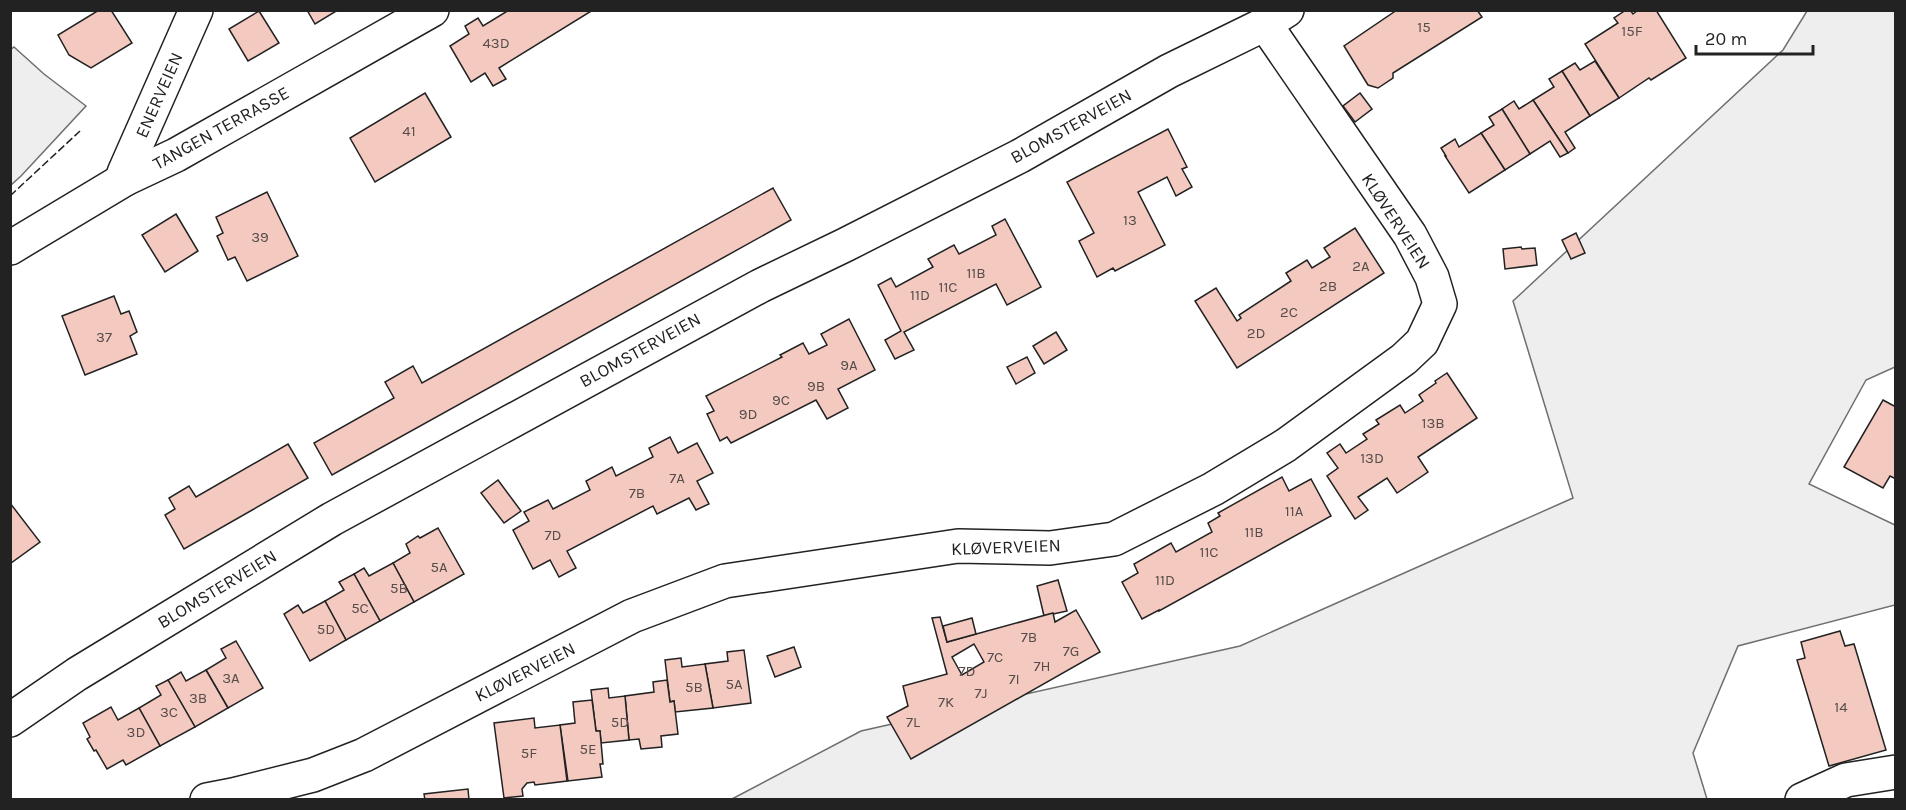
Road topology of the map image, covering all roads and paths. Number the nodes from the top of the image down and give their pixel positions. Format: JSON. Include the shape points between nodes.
{"nodes":[{"id":1,"x":196,"y":10,"type":"edge"},
{"id":2,"x":432,"y":10,"type":"edge"},
{"id":3,"x":1276,"y":17,"type":"edge"},
{"id":4,"x":125,"y":179,"type":"junction"},
{"id":5,"x":10,"y":248,"type":"edge"},
{"id":6,"x":10,"y":720,"type":"edge"},
{"id":7,"x":1896,"y":772,"type":"edge"},
{"id":8,"x":207,"y":800,"type":"edge"},
{"id":9,"x":1802,"y":800,"type":"edge"}],
"edges":[{"from":1,"to":4,"type":"street","name":"ENERVEIEN","via":[[124,173]]},
{"from":2,"to":4,"type":"street","name":"TANGEN TERRASSE","via":[[176,155]]},
{"from":3,"to":6,"type":"street","name":"BLOMSTERVEIEN","via":[[1169,71],[1020,156],[760,286],[343,513],[77,674]]},
{"from":3,"to":8,"type":"street","name":"KLØVERVEIEN","via":[[1410,235],[1432,277],[1440,304],[1422,342],[1286,445],[1213,489],[1114,539],[1050,548],[958,546],[725,581],[632,616],[364,755],[313,775]]},
{"from":4,"to":5,"type":"street","name":"TANGEN TERRASSE"},
{"from":7,"to":9,"type":"street","via":[[1846,780]]}]}
